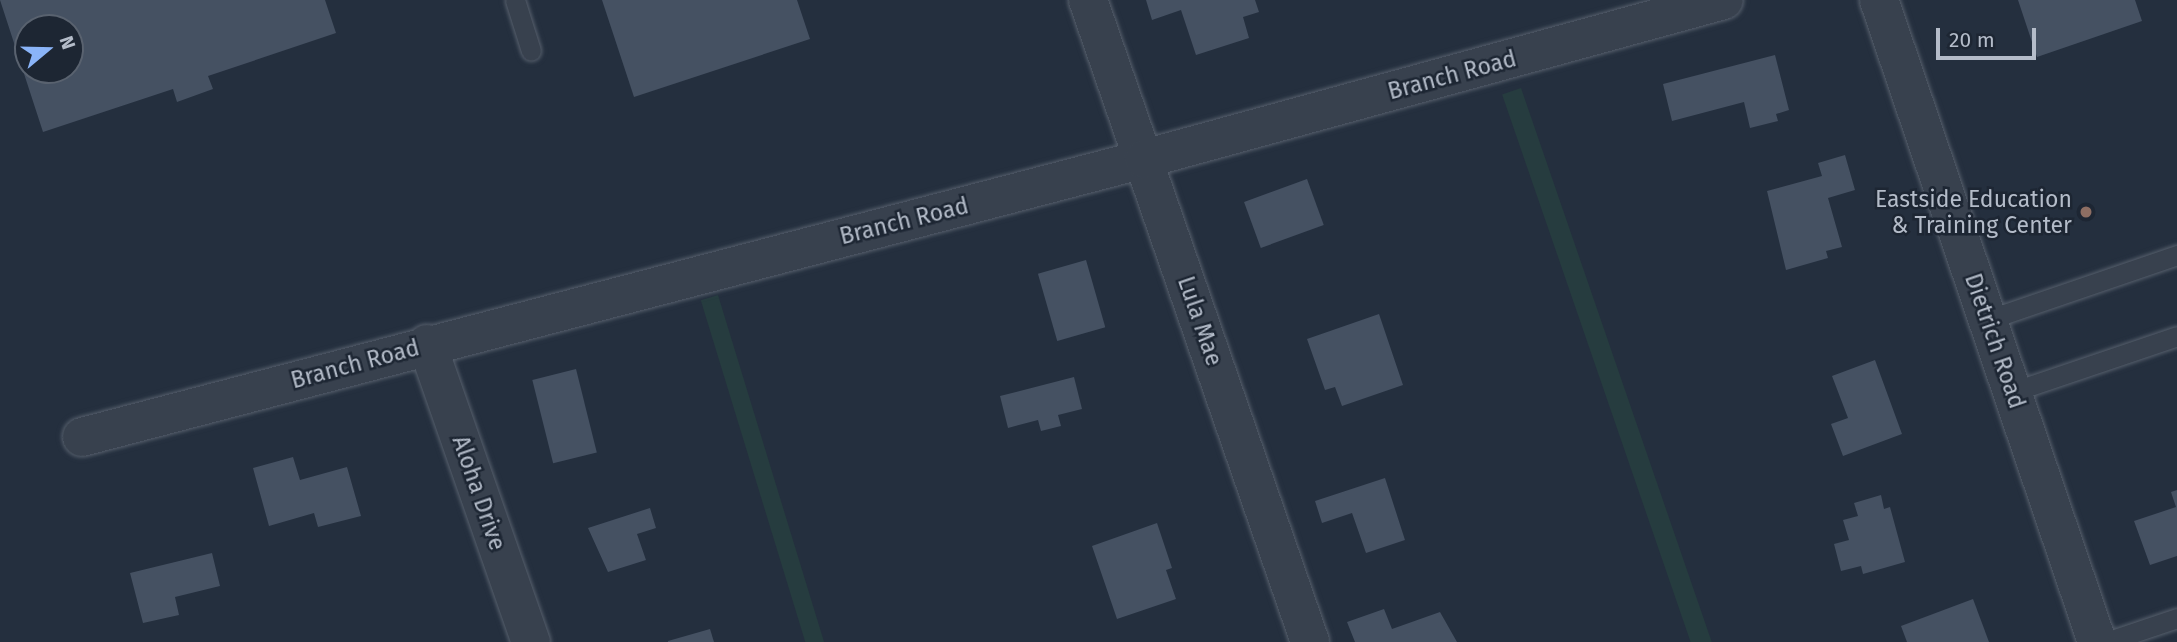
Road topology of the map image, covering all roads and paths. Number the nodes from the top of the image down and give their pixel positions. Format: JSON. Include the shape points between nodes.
{"nodes":[{"id":1,"x":515,"y":0,"type":"edge"},
{"id":2,"x":1088,"y":0,"type":"edge"},
{"id":3,"x":1724,"y":0,"type":"edge"},
{"id":4,"x":1879,"y":0,"type":"edge"},
{"id":5,"x":531,"y":51,"type":"dead end"},
{"id":6,"x":1144,"y":159,"type":"junction"},
{"id":7,"x":2177,"y":255,"type":"edge"},
{"id":8,"x":1987,"y":320,"type":"junction"},
{"id":9,"x":2177,"y":336,"type":"edge"},
{"id":10,"x":427,"y":344,"type":"junction"},
{"id":11,"x":2012,"y":392,"type":"junction"},
{"id":12,"x":82,"y":438,"type":"dead end"},
{"id":13,"x":2177,"y":618,"type":"edge"},
{"id":14,"x":531,"y":642,"type":"edge"},
{"id":15,"x":1310,"y":642,"type":"edge"},
{"id":16,"x":2097,"y":642,"type":"edge"},
{"id":17,"x":2106,"y":642,"type":"edge"}],
"edges":[{"from":1,"to":5,"type":"lane"},
{"from":2,"to":6,"type":"street","name":"Lula Mae"},
{"from":3,"to":6,"type":"street","name":"Branch Road"},
{"from":4,"to":8,"type":"street","name":"Dietrich Road"},
{"from":6,"to":10,"type":"street","name":"Branch Road"},
{"from":6,"to":15,"type":"street","name":"Lula Mae"},
{"from":7,"to":8,"type":"lane"},
{"from":8,"to":11,"type":"street","name":"Dietrich Road"},
{"from":9,"to":11,"type":"lane"},
{"from":10,"to":12,"type":"street","name":"Branch Road"},
{"from":10,"to":14,"type":"street","name":"Aloha Drive"},
{"from":11,"to":16,"type":"street","name":"Dietrich Road"},
{"from":13,"to":17,"type":"lane"}]}
